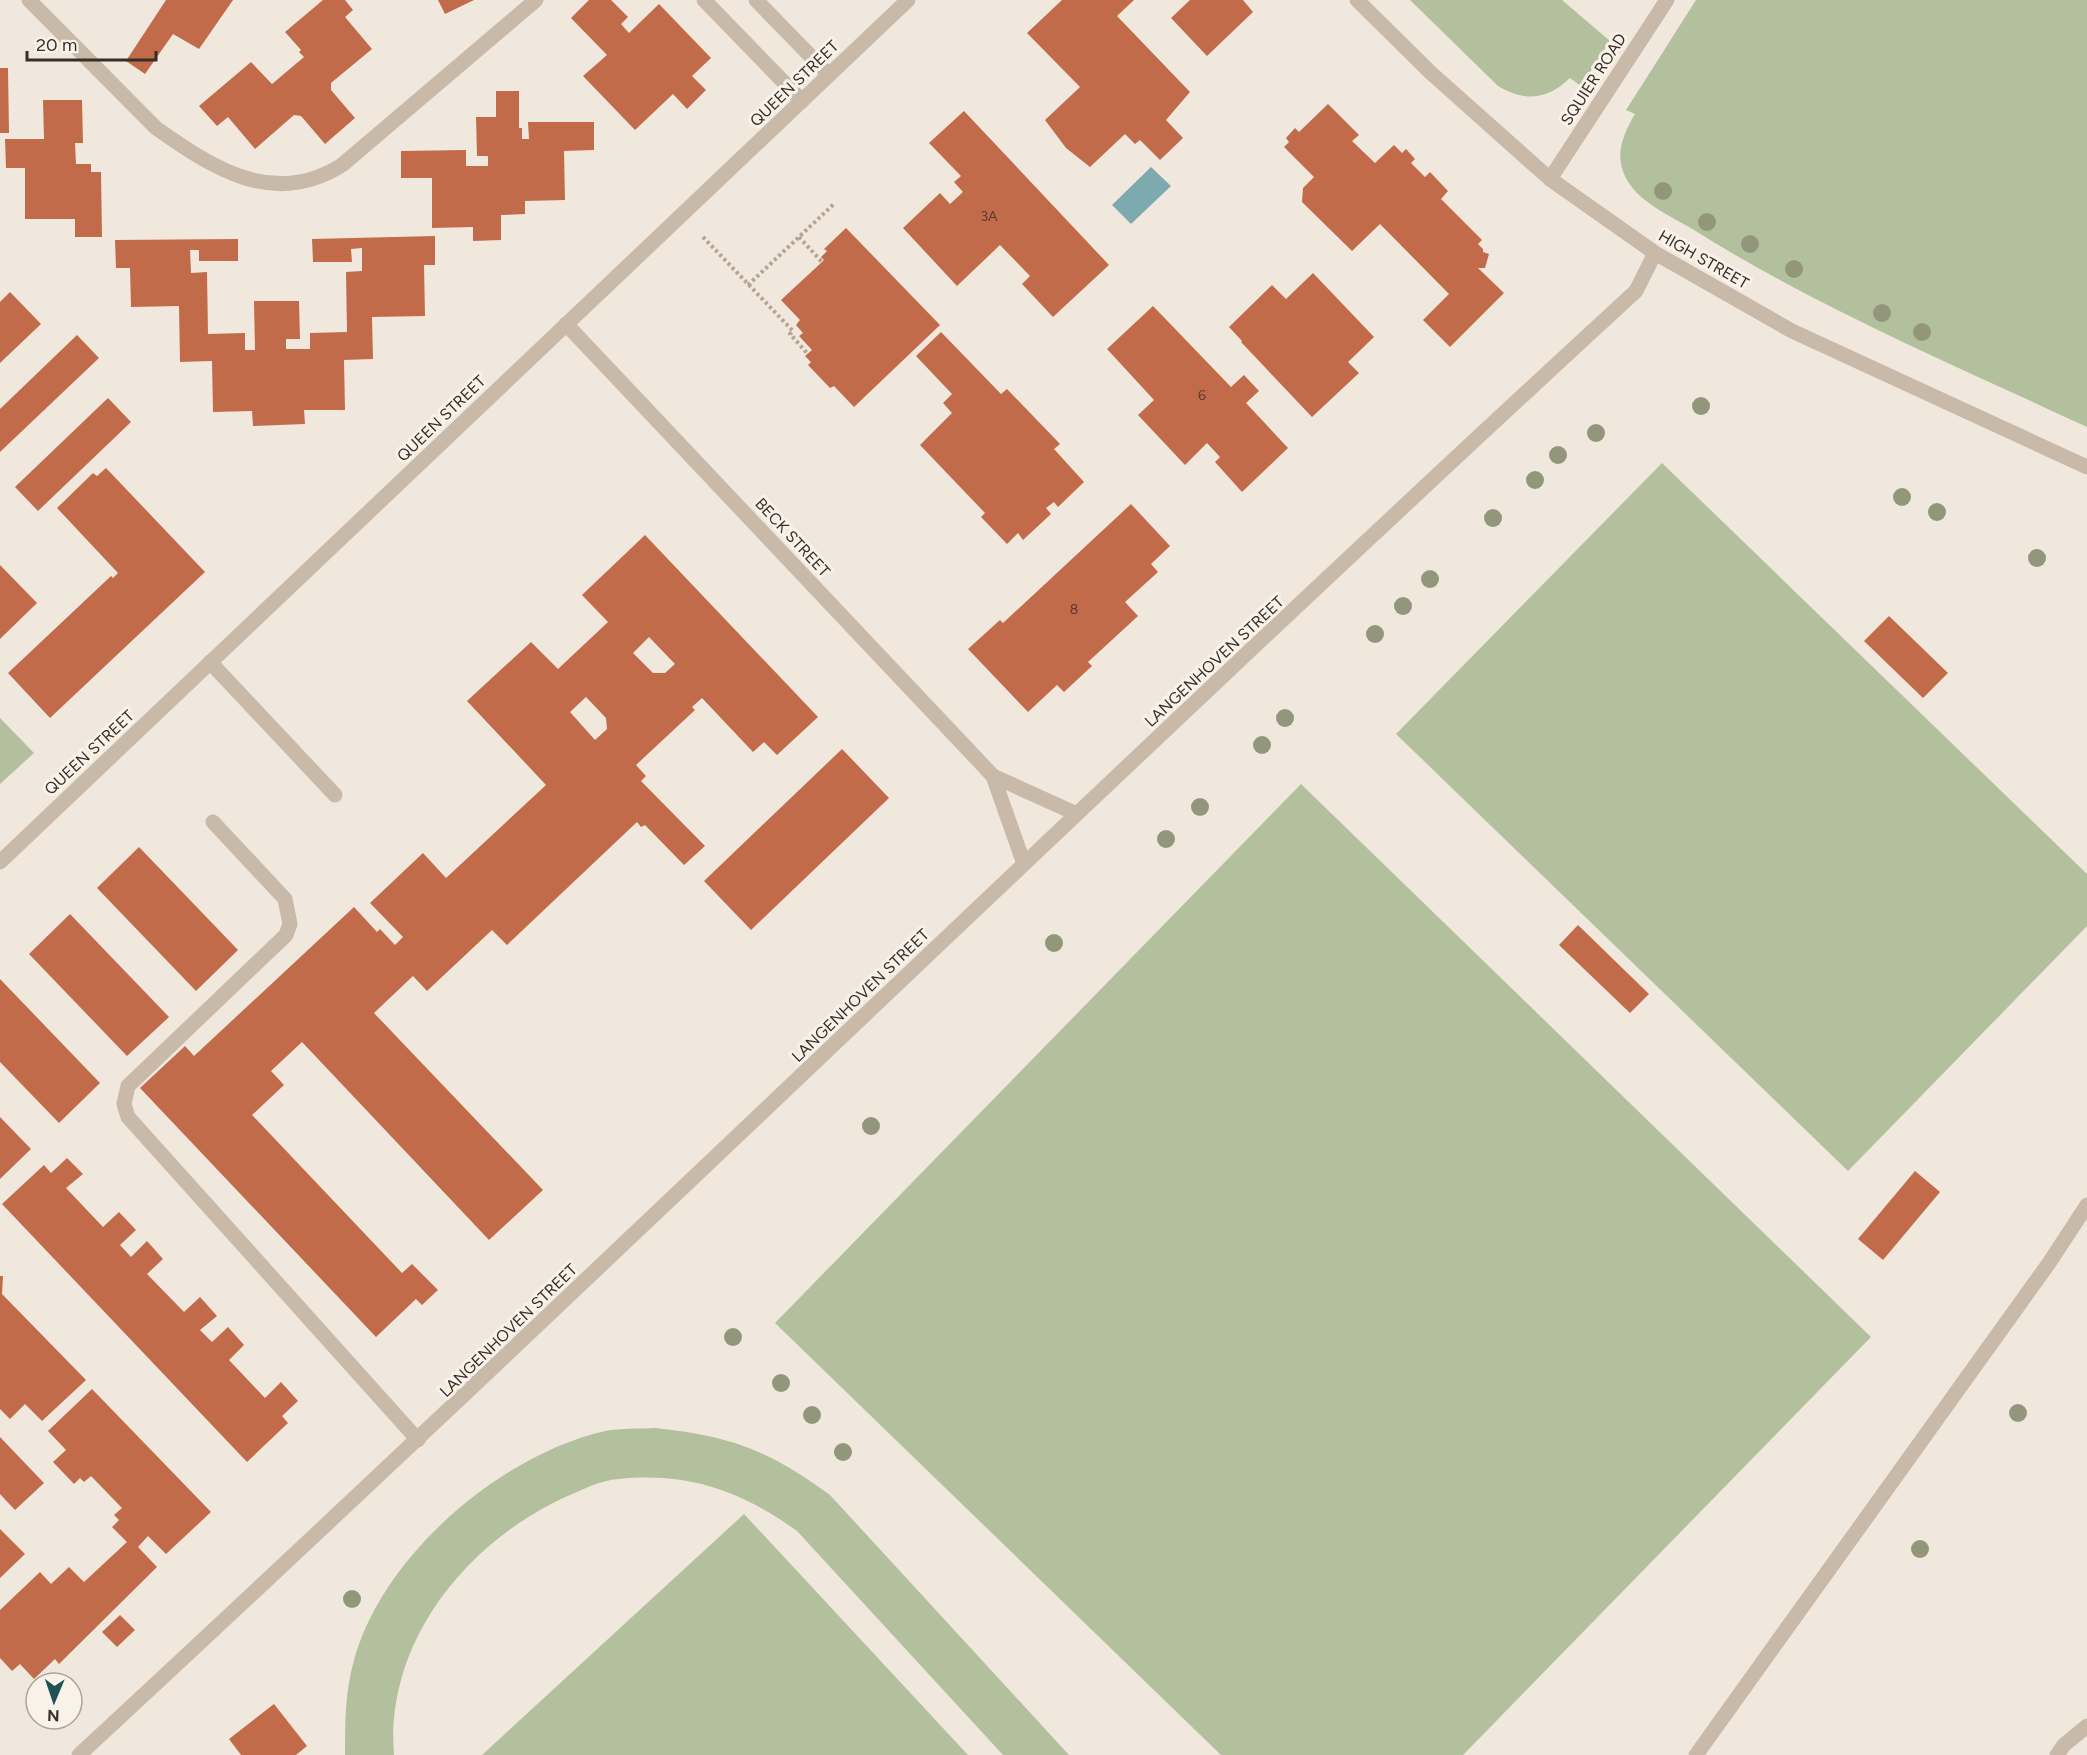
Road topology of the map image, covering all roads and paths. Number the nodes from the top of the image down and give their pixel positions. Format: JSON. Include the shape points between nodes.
{"nodes":[{"id":1,"x":29,"y":0,"type":"edge"},
{"id":2,"x":536,"y":0,"type":"edge"},
{"id":3,"x":704,"y":0,"type":"edge"},
{"id":4,"x":756,"y":0,"type":"edge"},
{"id":5,"x":908,"y":0,"type":"edge"},
{"id":6,"x":1357,"y":0,"type":"edge"},
{"id":7,"x":1666,"y":0,"type":"edge"},
{"id":8,"x":830,"y":75,"type":"junction"},
{"id":9,"x":802,"y":101,"type":"junction"},
{"id":10,"x":1550,"y":179,"type":"junction"},
{"id":11,"x":835,"y":202,"type":"dead end"},
{"id":12,"x":703,"y":237,"type":"dead end"},
{"id":13,"x":799,"y":237,"type":"junction"},
{"id":14,"x":1655,"y":253,"type":"junction"},
{"id":15,"x":822,"y":262,"type":"dead end"},
{"id":16,"x":748,"y":285,"type":"junction"},
{"id":17,"x":566,"y":324,"type":"junction"},
{"id":18,"x":808,"y":354,"type":"dead end"},
{"id":19,"x":2087,"y":467,"type":"edge"},
{"id":20,"x":210,"y":662,"type":"junction"},
{"id":21,"x":993,"y":776,"type":"junction"},
{"id":22,"x":335,"y":795,"type":"dead end"},
{"id":23,"x":1077,"y":814,"type":"junction"},
{"id":24,"x":213,"y":822,"type":"dead end"},
{"id":25,"x":0,"y":862,"type":"edge"},
{"id":26,"x":1024,"y":864,"type":"junction"},
{"id":27,"x":2087,"y":1205,"type":"edge"},
{"id":28,"x":418,"y":1440,"type":"junction"},
{"id":29,"x":2087,"y":1726,"type":"edge"},
{"id":30,"x":79,"y":1755,"type":"edge"},
{"id":31,"x":1696,"y":1755,"type":"edge"},
{"id":32,"x":2057,"y":1755,"type":"edge"}],
"edges":[{"from":1,"to":2,"type":"street","via":[[156,128],[173,140],[230,174],[270,184],[293,184],[324,177],[342,165]]},
{"from":3,"to":9,"type":"street"},
{"from":4,"to":8,"type":"street"},
{"from":5,"to":8,"type":"street","name":"QUEEN STREET"},
{"from":6,"to":10,"type":"street","name":"HIGH STREET","via":[[1431,73]]},
{"from":7,"to":10,"type":"street","name":"SQUIER ROAD"},
{"from":8,"to":9,"type":"street","name":"QUEEN STREET"},
{"from":9,"to":17,"type":"street","name":"QUEEN STREET"},
{"from":10,"to":14,"type":"street","name":"HIGH STREET"},
{"from":11,"to":13,"type":"path"},
{"from":12,"to":16,"type":"path"},
{"from":13,"to":15,"type":"path"},
{"from":13,"to":16,"type":"path"},
{"from":14,"to":19,"type":"street","name":"HIGH STREET","via":[[1792,331]]},
{"from":14,"to":23,"type":"street","name":"LANGENHOVEN STREET","via":[[1636,291]]},
{"from":16,"to":18,"type":"path","via":[[793,331],[790,334]]},
{"from":17,"to":20,"type":"street","name":"QUEEN STREET"},
{"from":17,"to":21,"type":"street","name":"BECK STREET"},
{"from":20,"to":22,"type":"street"},
{"from":20,"to":25,"type":"street","name":"QUEEN STREET"},
{"from":21,"to":23,"type":"street","name":"BECK STREET"},
{"from":21,"to":26,"type":"street","name":"BECK STREET"},
{"from":23,"to":26,"type":"street","name":"LANGENHOVEN STREET"},
{"from":24,"to":28,"type":"street","via":[[285,899],[290,924],[286,935],[128,1086],[124,1104],[128,1117]]},
{"from":26,"to":28,"type":"street","name":"LANGENHOVEN STREET"},
{"from":27,"to":31,"type":"street"},
{"from":28,"to":30,"type":"street","name":"LANGENHOVEN STREET"},
{"from":29,"to":32,"type":"street"}]}
